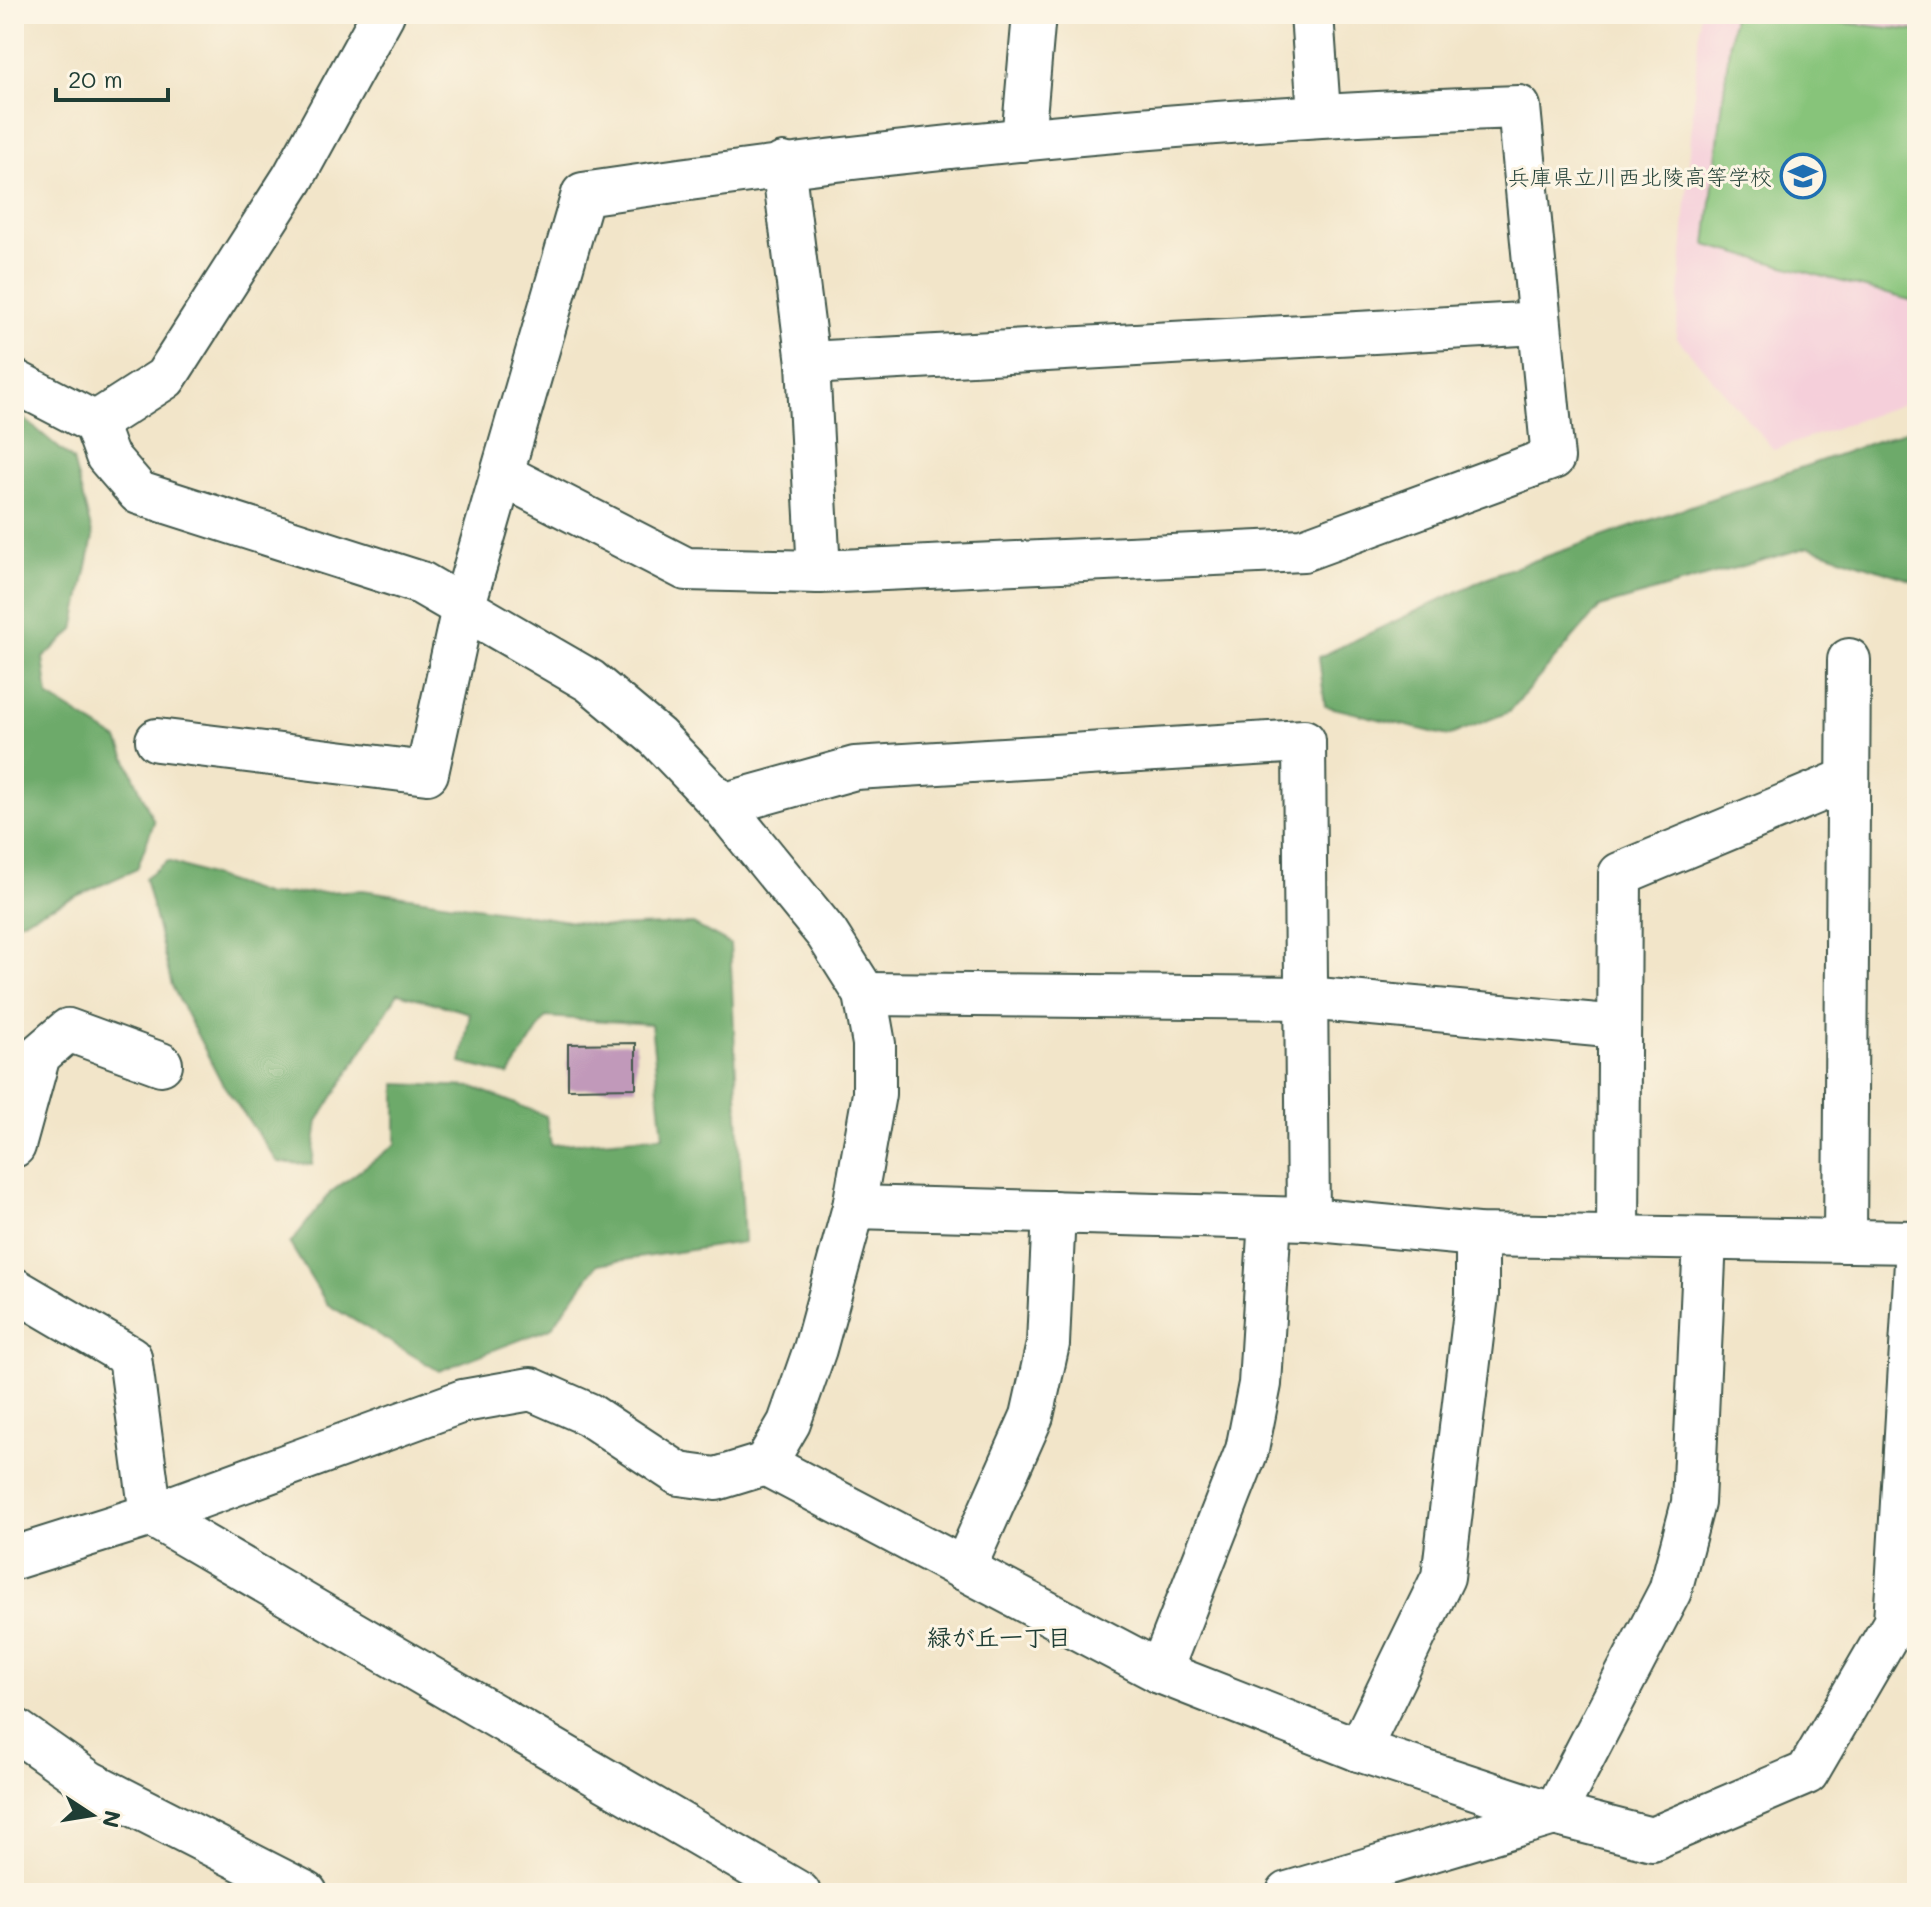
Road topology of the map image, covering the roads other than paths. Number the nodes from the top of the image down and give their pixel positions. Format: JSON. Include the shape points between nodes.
{"nodes":[{"id":1,"x":383,"y":14,"type":"edge"},
{"id":2,"x":1034,"y":14,"type":"edge"},
{"id":3,"x":1312,"y":14,"type":"edge"},
{"id":4,"x":1319,"y":113,"type":"junction"},
{"id":5,"x":1023,"y":140,"type":"junction"},
{"id":6,"x":783,"y":164,"type":"junction"},
{"id":7,"x":1538,"y":323,"type":"junction"},
{"id":8,"x":808,"y":363,"type":"junction"},
{"id":9,"x":14,"y":381,"type":"edge"},
{"id":10,"x":95,"y":423,"type":"junction"},
{"id":11,"x":503,"y":475,"type":"junction"},
{"id":12,"x":819,"y":572,"type":"junction"},
{"id":13,"x":463,"y":608,"type":"junction"},
{"id":14,"x":1849,"y":660,"type":"dead end"},
{"id":15,"x":157,"y":740,"type":"dead end"},
{"id":16,"x":1848,"y":779,"type":"junction"},
{"id":17,"x":722,"y":805,"type":"junction"},
{"id":18,"x":865,"y":994,"type":"junction"},
{"id":19,"x":1307,"y":998,"type":"junction"},
{"id":20,"x":1619,"y":1027,"type":"junction"},
{"id":21,"x":161,"y":1064,"type":"dead end"},
{"id":22,"x":14,"y":1146,"type":"edge"},
{"id":23,"x":854,"y":1207,"type":"junction"},
{"id":24,"x":1054,"y":1212,"type":"junction"},
{"id":25,"x":1289,"y":1219,"type":"junction"},
{"id":26,"x":1477,"y":1235,"type":"junction"},
{"id":27,"x":1618,"y":1237,"type":"junction"},
{"id":28,"x":1705,"y":1239,"type":"junction"},
{"id":29,"x":1845,"y":1241,"type":"junction"},
{"id":30,"x":1917,"y":1244,"type":"edge"},
{"id":31,"x":14,"y":1289,"type":"edge"},
{"id":32,"x":765,"y":1464,"type":"junction"},
{"id":33,"x":151,"y":1515,"type":"junction"},
{"id":34,"x":14,"y":1558,"type":"edge"},
{"id":35,"x":964,"y":1569,"type":"junction"},
{"id":36,"x":1160,"y":1672,"type":"junction"},
{"id":37,"x":14,"y":1729,"type":"edge"},
{"id":38,"x":1359,"y":1750,"type":"junction"},
{"id":39,"x":1554,"y":1814,"type":"junction"},
{"id":40,"x":306,"y":1893,"type":"edge"},
{"id":41,"x":799,"y":1893,"type":"edge"},
{"id":42,"x":1288,"y":1893,"type":"edge"}],
"edges":[{"from":1,"to":10,"type":"street","via":[[293,178],[165,378]]},
{"from":2,"to":5,"type":"street"},
{"from":3,"to":4,"type":"street"},
{"from":4,"to":5,"type":"street"},
{"from":4,"to":7,"type":"street","via":[[1519,107]]},
{"from":5,"to":6,"type":"street"},
{"from":6,"to":8,"type":"street"},
{"from":6,"to":11,"type":"street","via":[[583,194]]},
{"from":7,"to":8,"type":"street"},
{"from":7,"to":12,"type":"street","via":[[1553,458],[1303,550]]},
{"from":8,"to":12,"type":"street"},
{"from":9,"to":10,"type":"street"},
{"from":10,"to":13,"type":"street","via":[[107,456],[139,493],[421,583]]},
{"from":11,"to":12,"type":"street","via":[[686,569]]},
{"from":11,"to":13,"type":"street"},
{"from":13,"to":15,"type":"street","via":[[427,773]]},
{"from":13,"to":17,"type":"street","via":[[590,681],[657,737]]},
{"from":14,"to":16,"type":"street"},
{"from":16,"to":20,"type":"street","via":[[1620,874]]},
{"from":16,"to":29,"type":"street"},
{"from":17,"to":18,"type":"street","via":[[827,934]]},
{"from":17,"to":19,"type":"street","via":[[855,768],[1304,741]]},
{"from":18,"to":19,"type":"street"},
{"from":18,"to":23,"type":"street","via":[[874,1044],[874,1094]]},
{"from":19,"to":20,"type":"street"},
{"from":19,"to":25,"type":"street"},
{"from":20,"to":27,"type":"street"},
{"from":21,"to":22,"type":"street","via":[[68,1030],[39,1055]]},
{"from":23,"to":24,"type":"street"},
{"from":23,"to":32,"type":"street","via":[[815,1349],[789,1423]]},
{"from":24,"to":25,"type":"street"},
{"from":24,"to":35,"type":"street","via":[[1048,1344],[1032,1416]]},
{"from":25,"to":26,"type":"street"},
{"from":25,"to":36,"type":"street","via":[[1247,1450]]},
{"from":26,"to":27,"type":"street"},
{"from":26,"to":38,"type":"street","via":[[1477,1295],[1443,1577]]},
{"from":27,"to":28,"type":"street"},
{"from":28,"to":29,"type":"street"},
{"from":28,"to":39,"type":"street","via":[[1693,1503],[1670,1591]]},
{"from":29,"to":30,"type":"street"},
{"from":30,"to":39,"type":"street","via":[[1895,1622],[1807,1773],[1652,1839]]},
{"from":31,"to":33,"type":"street","via":[[130,1357]]},
{"from":32,"to":33,"type":"street","via":[[716,1479],[679,1474],[588,1414],[531,1389],[463,1401]]},
{"from":32,"to":35,"type":"street"},
{"from":33,"to":34,"type":"street"},
{"from":33,"to":41,"type":"street"},
{"from":35,"to":36,"type":"street"},
{"from":36,"to":38,"type":"street"},
{"from":37,"to":40,"type":"street","via":[[89,1782]]},
{"from":38,"to":39,"type":"street"},
{"from":39,"to":42,"type":"street"}]}
